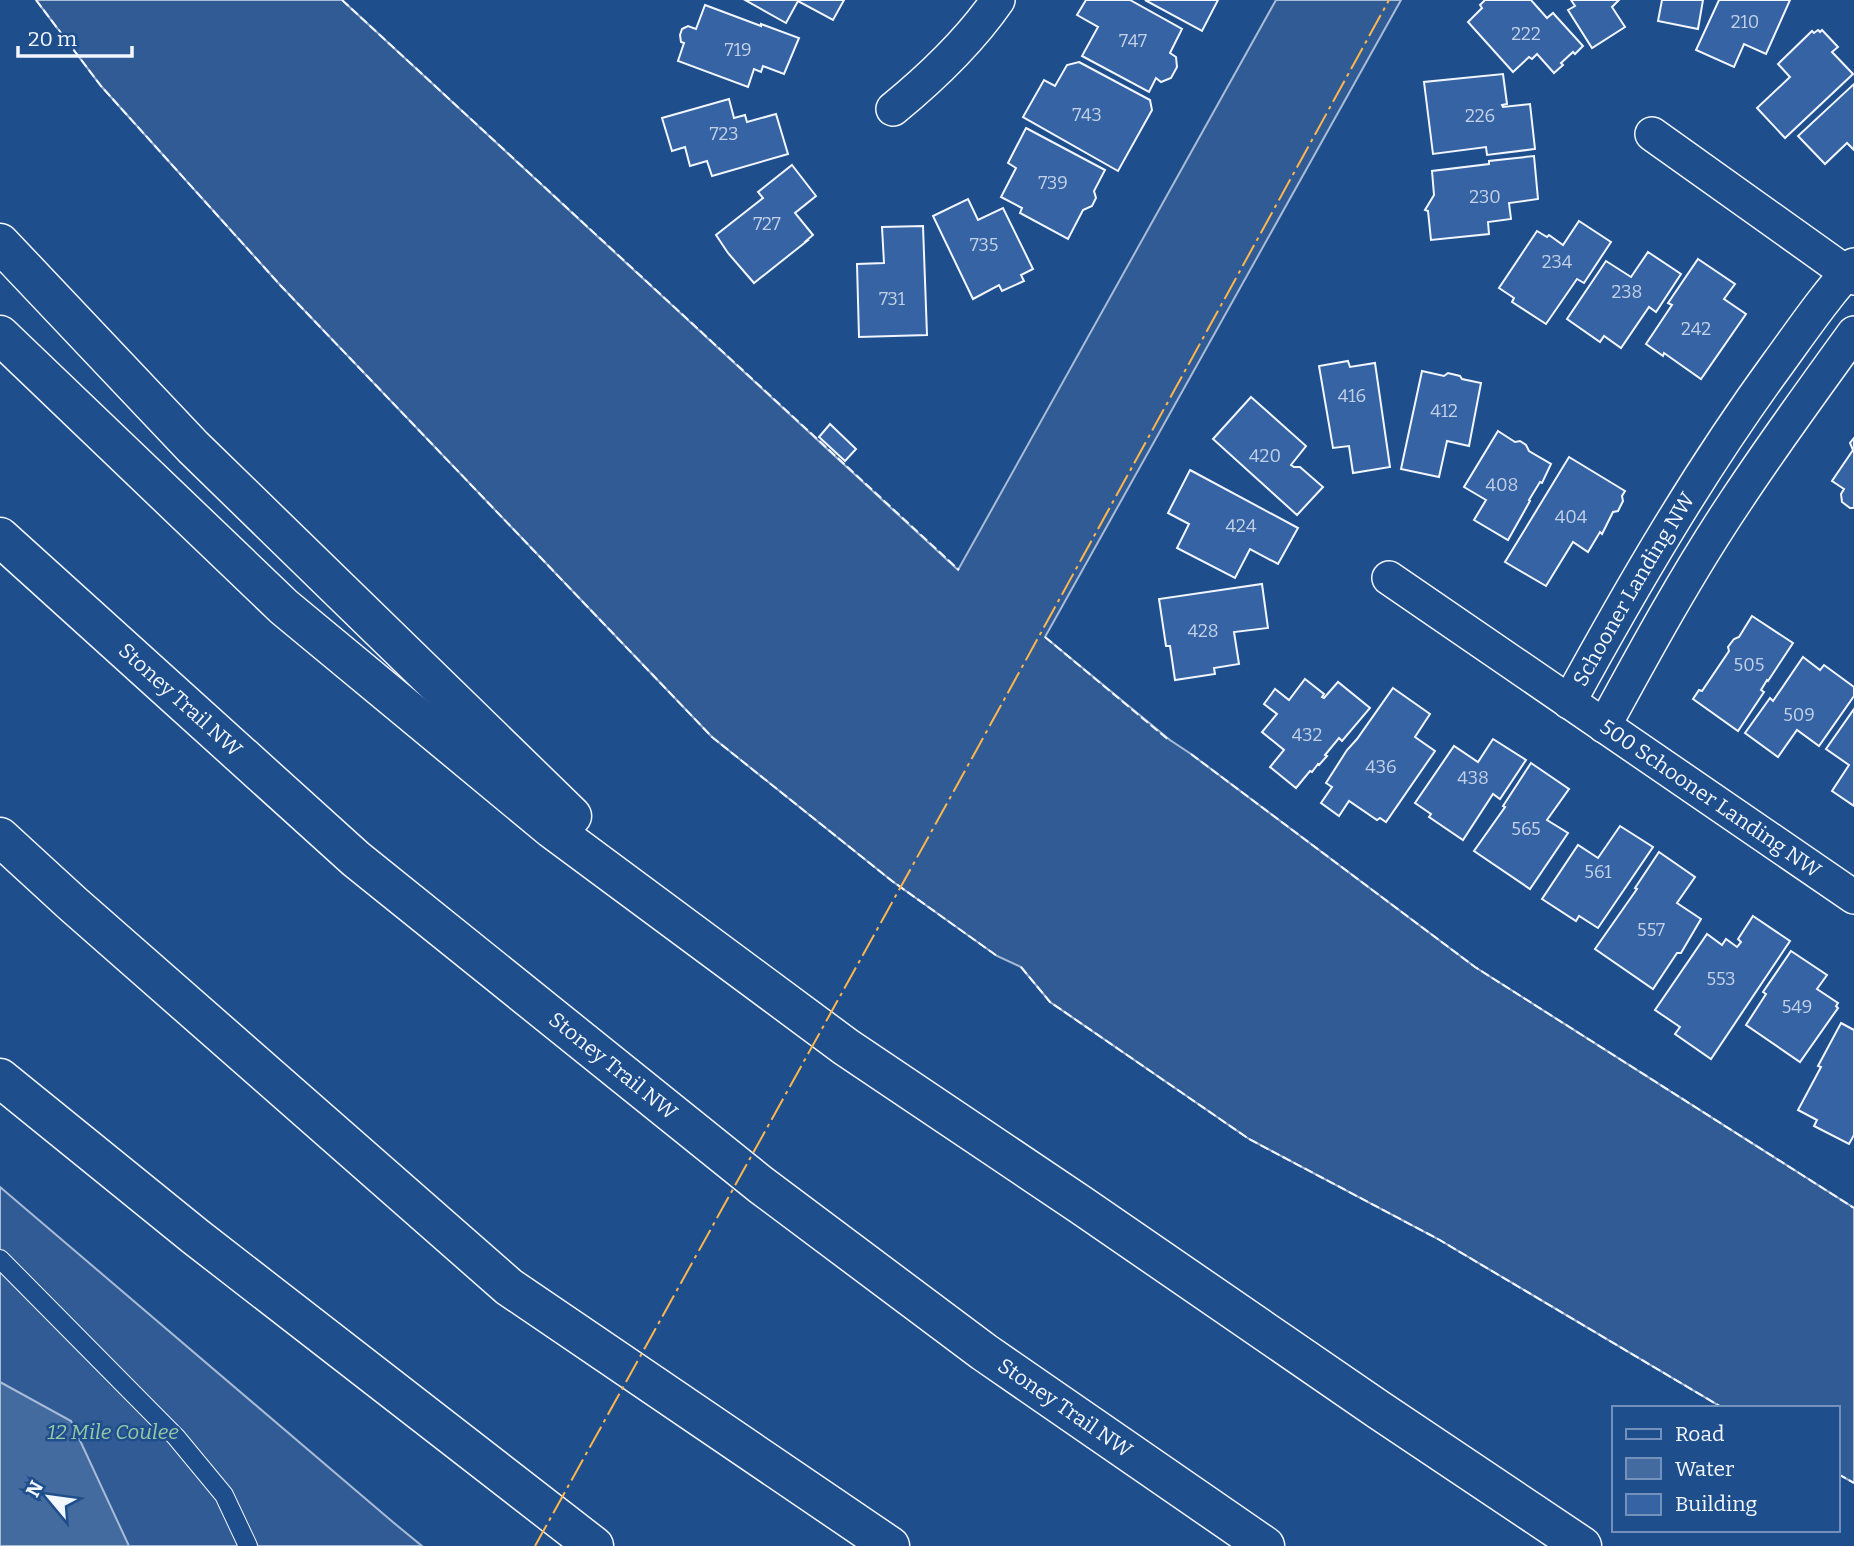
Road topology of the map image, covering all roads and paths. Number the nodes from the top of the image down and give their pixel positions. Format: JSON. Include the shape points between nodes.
{"nodes":[{"id":1,"x":998,"y":0,"type":"edge"},
{"id":2,"x":893,"y":109,"type":"dead end"},
{"id":3,"x":1652,"y":134,"type":"dead end"},
{"id":4,"x":4,"y":248,"type":"edge"},
{"id":5,"x":1852,"y":272,"type":"edge"},
{"id":6,"x":1854,"y":333,"type":"edge"},
{"id":7,"x":0,"y":335,"type":"edge"},
{"id":8,"x":1699,"y":478,"type":"junction"},
{"id":9,"x":1735,"y":501,"type":"junction"},
{"id":10,"x":0,"y":537,"type":"edge"},
{"id":11,"x":1389,"y":578,"type":"dead end"},
{"id":12,"x":1569,"y":702,"type":"junction"},
{"id":13,"x":1604,"y":726,"type":"junction"},
{"id":14,"x":0,"y":837,"type":"edge"},
{"id":15,"x":1854,"y":897,"type":"edge"},
{"id":16,"x":693,"y":932,"type":"junction"},
{"id":17,"x":0,"y":1078,"type":"edge"},
{"id":18,"x":0,"y":1259,"type":"edge"},
{"id":19,"x":1581,"y":1544,"type":"edge"},
{"id":20,"x":248,"y":1546,"type":"edge"},
{"id":21,"x":594,"y":1546,"type":"edge"},
{"id":22,"x":890,"y":1546,"type":"edge"},
{"id":23,"x":1265,"y":1546,"type":"edge"}],
"edges":[{"from":1,"to":2,"type":"street","via":[[951,57]]},
{"from":3,"to":5,"type":"street"},
{"from":4,"to":16,"type":"highway","via":[[192,447]]},
{"from":5,"to":8,"type":"street","name":"Schooner Landing NW","via":[[1762,385]]},
{"from":6,"to":9,"type":"street","name":"Schooner Landing NW"},
{"from":7,"to":16,"type":"highway","via":[[284,607],[552,828]]},
{"from":8,"to":9,"type":"street","name":"Schooner Landing NW"},
{"from":8,"to":12,"type":"street","name":"Schooner Landing NW"},
{"from":9,"to":13,"type":"street","name":"Schooner Landing NW"},
{"from":10,"to":23,"type":"highway","name":"Stoney Trail NW","via":[[356,859],[761,1185],[984,1352]]},
{"from":11,"to":12,"type":"street","name":"500 Schooner Landing NW"},
{"from":12,"to":13,"type":"street","name":"500 Schooner Landing NW"},
{"from":13,"to":15,"type":"street","name":"500 Schooner Landing NW"},
{"from":14,"to":22,"type":"highway","via":[[509,1287]]},
{"from":16,"to":19,"type":"highway","via":[[846,1047]]},
{"from":17,"to":21,"type":"highway","via":[[196,1237]]},
{"from":18,"to":20,"type":"lane","via":[[176,1437],[224,1495]]}]}
